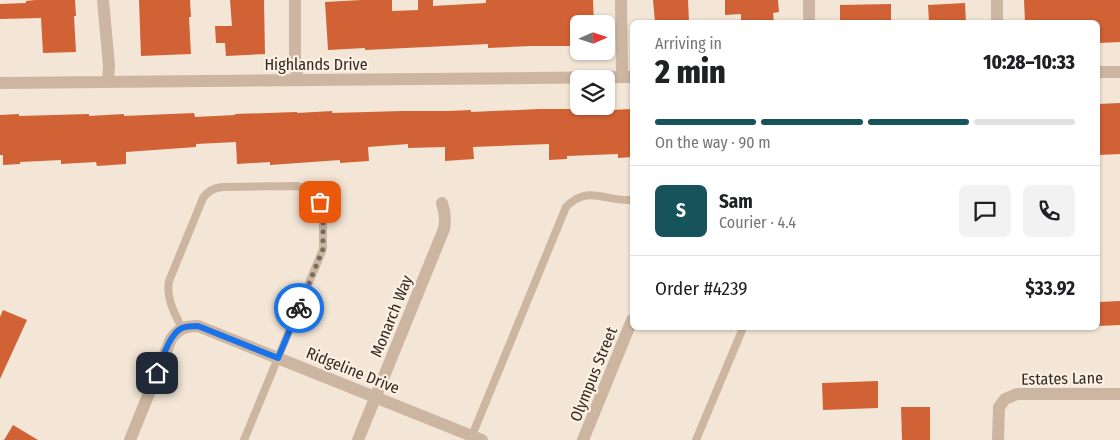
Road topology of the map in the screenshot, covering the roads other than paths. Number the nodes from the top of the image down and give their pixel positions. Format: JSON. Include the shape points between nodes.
{"nodes":[{"id":1,"x":103,"y":0,"type":"edge"},
{"id":2,"x":295,"y":0,"type":"edge"},
{"id":3,"x":621,"y":0,"type":"edge"},
{"id":4,"x":809,"y":0,"type":"edge"},
{"id":5,"x":997,"y":0,"type":"edge"},
{"id":6,"x":809,"y":20,"type":"edge"},
{"id":7,"x":997,"y":20,"type":"edge"},
{"id":8,"x":1100,"y":72,"type":"edge"},
{"id":9,"x":1120,"y":72,"type":"edge"},
{"id":10,"x":627,"y":77,"type":"edge"},
{"id":11,"x":298,"y":80,"type":"junction"},
{"id":12,"x":108,"y":82,"type":"junction"},
{"id":13,"x":0,"y":83,"type":"edge"},
{"id":14,"x":630,"y":200,"type":"edge"},
{"id":15,"x":442,"y":203,"type":"dead end"},
{"id":16,"x":630,"y":325,"type":"edge"},
{"id":17,"x":182,"y":328,"type":"junction"},
{"id":18,"x":741,"y":330,"type":"edge"},
{"id":19,"x":278,"y":358,"type":"junction"},
{"id":20,"x":1120,"y":394,"type":"edge"},
{"id":21,"x":376,"y":397,"type":"junction"},
{"id":22,"x":475,"y":439,"type":"edge"},
{"id":23,"x":130,"y":440,"type":"edge"},
{"id":24,"x":244,"y":440,"type":"edge"},
{"id":25,"x":358,"y":440,"type":"edge"},
{"id":26,"x":583,"y":440,"type":"edge"},
{"id":27,"x":696,"y":440,"type":"edge"},
{"id":28,"x":998,"y":440,"type":"edge"}],
"edges":[{"from":1,"to":12,"type":"street"},
{"from":2,"to":11,"type":"street"},
{"from":3,"to":10,"type":"street"},
{"from":4,"to":6,"type":"street"},
{"from":5,"to":7,"type":"street"},
{"from":8,"to":9,"type":"street"},
{"from":10,"to":11,"type":"street","name":"Highlands Drive"},
{"from":11,"to":12,"type":"street","name":"Highlands Drive"},
{"from":12,"to":13,"type":"street","name":"Highlands Drive"},
{"from":14,"to":22,"type":"lane","via":[[585,195],[566,207]]},
{"from":15,"to":21,"type":"street","name":"Monarch Way","via":[[446,220],[444,229]]},
{"from":16,"to":26,"type":"street","name":"Olympus Street"},
{"from":17,"to":19,"type":"street","name":"Ridgeline Drive","via":[[198,326]]},
{"from":17,"to":19,"type":"lane","via":[[169,302],[169,281],[208,192],[223,187],[297,186],[308,189],[315,194],[323,213],[323,249]]},
{"from":17,"to":23,"type":"street","via":[[171,340]]},
{"from":18,"to":27,"type":"lane"},
{"from":19,"to":21,"type":"street","name":"Ridgeline Drive"},
{"from":19,"to":24,"type":"lane"},
{"from":20,"to":28,"type":"street","name":"Estates Lane","via":[[1017,394],[1005,399],[999,407]]},
{"from":21,"to":22,"type":"street","name":"Ridgeline Drive"},
{"from":21,"to":25,"type":"street","name":"Monarch Way"}]}
